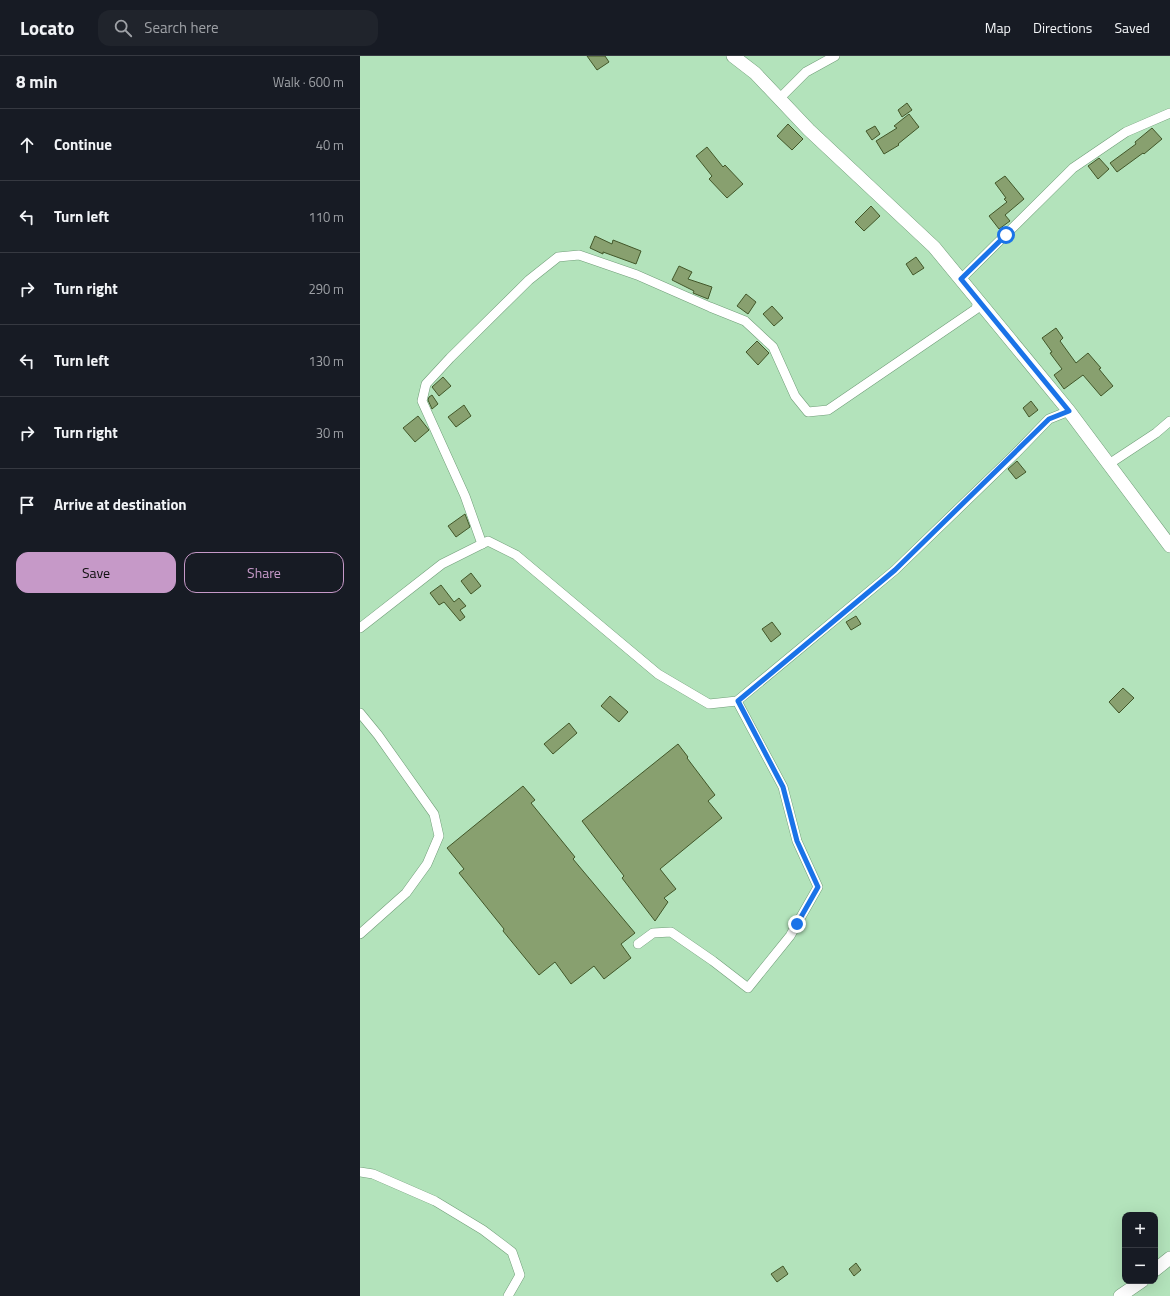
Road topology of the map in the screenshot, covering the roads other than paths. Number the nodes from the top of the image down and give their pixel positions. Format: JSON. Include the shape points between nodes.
{"nodes":[{"id":1,"x":733,"y":56,"type":"edge"},
{"id":2,"x":835,"y":56,"type":"edge"},
{"id":3,"x":780,"y":99,"type":"junction"},
{"id":4,"x":1170,"y":113,"type":"edge"},
{"id":5,"x":961,"y":279,"type":"junction"},
{"id":6,"x":978,"y":300,"type":"junction"},
{"id":7,"x":1069,"y":411,"type":"junction"},
{"id":8,"x":1170,"y":421,"type":"edge"},
{"id":9,"x":1109,"y":464,"type":"junction"},
{"id":10,"x":482,"y":544,"type":"junction"},
{"id":11,"x":1170,"y":546,"type":"edge"},
{"id":12,"x":360,"y":628,"type":"edge"},
{"id":13,"x":738,"y":701,"type":"junction"},
{"id":14,"x":360,"y":713,"type":"edge"},
{"id":15,"x":360,"y":934,"type":"edge"},
{"id":16,"x":638,"y":944,"type":"dead end"},
{"id":17,"x":360,"y":1172,"type":"edge"},
{"id":18,"x":1170,"y":1258,"type":"edge"},
{"id":19,"x":1158,"y":1268,"type":"edge"},
{"id":20,"x":1138,"y":1284,"type":"edge"},
{"id":21,"x":508,"y":1296,"type":"edge"},
{"id":22,"x":1120,"y":1296,"type":"edge"}],
"edges":[{"from":1,"to":3,"type":"street","via":[[755,73]]},
{"from":2,"to":3,"type":"street","via":[[806,72]]},
{"from":3,"to":5,"type":"street","via":[[934,247]]},
{"from":4,"to":5,"type":"street","via":[[1126,132],[1073,168]]},
{"from":5,"to":6,"type":"street"},
{"from":6,"to":7,"type":"street"},
{"from":6,"to":10,"type":"street","via":[[976,309],[828,410],[808,412],[795,396],[773,346],[745,321],[637,275],[579,255],[558,257],[529,280],[426,384],[422,402],[465,496]]},
{"from":7,"to":9,"type":"street"},
{"from":7,"to":13,"type":"street","via":[[1049,419],[895,570]]},
{"from":8,"to":9,"type":"street"},
{"from":9,"to":11,"type":"street"},
{"from":10,"to":12,"type":"street","via":[[442,564]]},
{"from":10,"to":13,"type":"street","via":[[488,541],[516,555],[658,674],[709,704]]},
{"from":13,"to":16,"type":"street","via":[[783,787],[797,841],[818,887],[790,936],[748,988],[671,932],[653,933]]},
{"from":14,"to":15,"type":"street","via":[[434,814],[439,836],[427,864],[406,893]]},
{"from":17,"to":21,"type":"street","via":[[374,1174],[435,1201],[483,1230],[512,1252],[520,1275]]},
{"from":18,"to":19,"type":"street"},
{"from":20,"to":22,"type":"street"}]}
